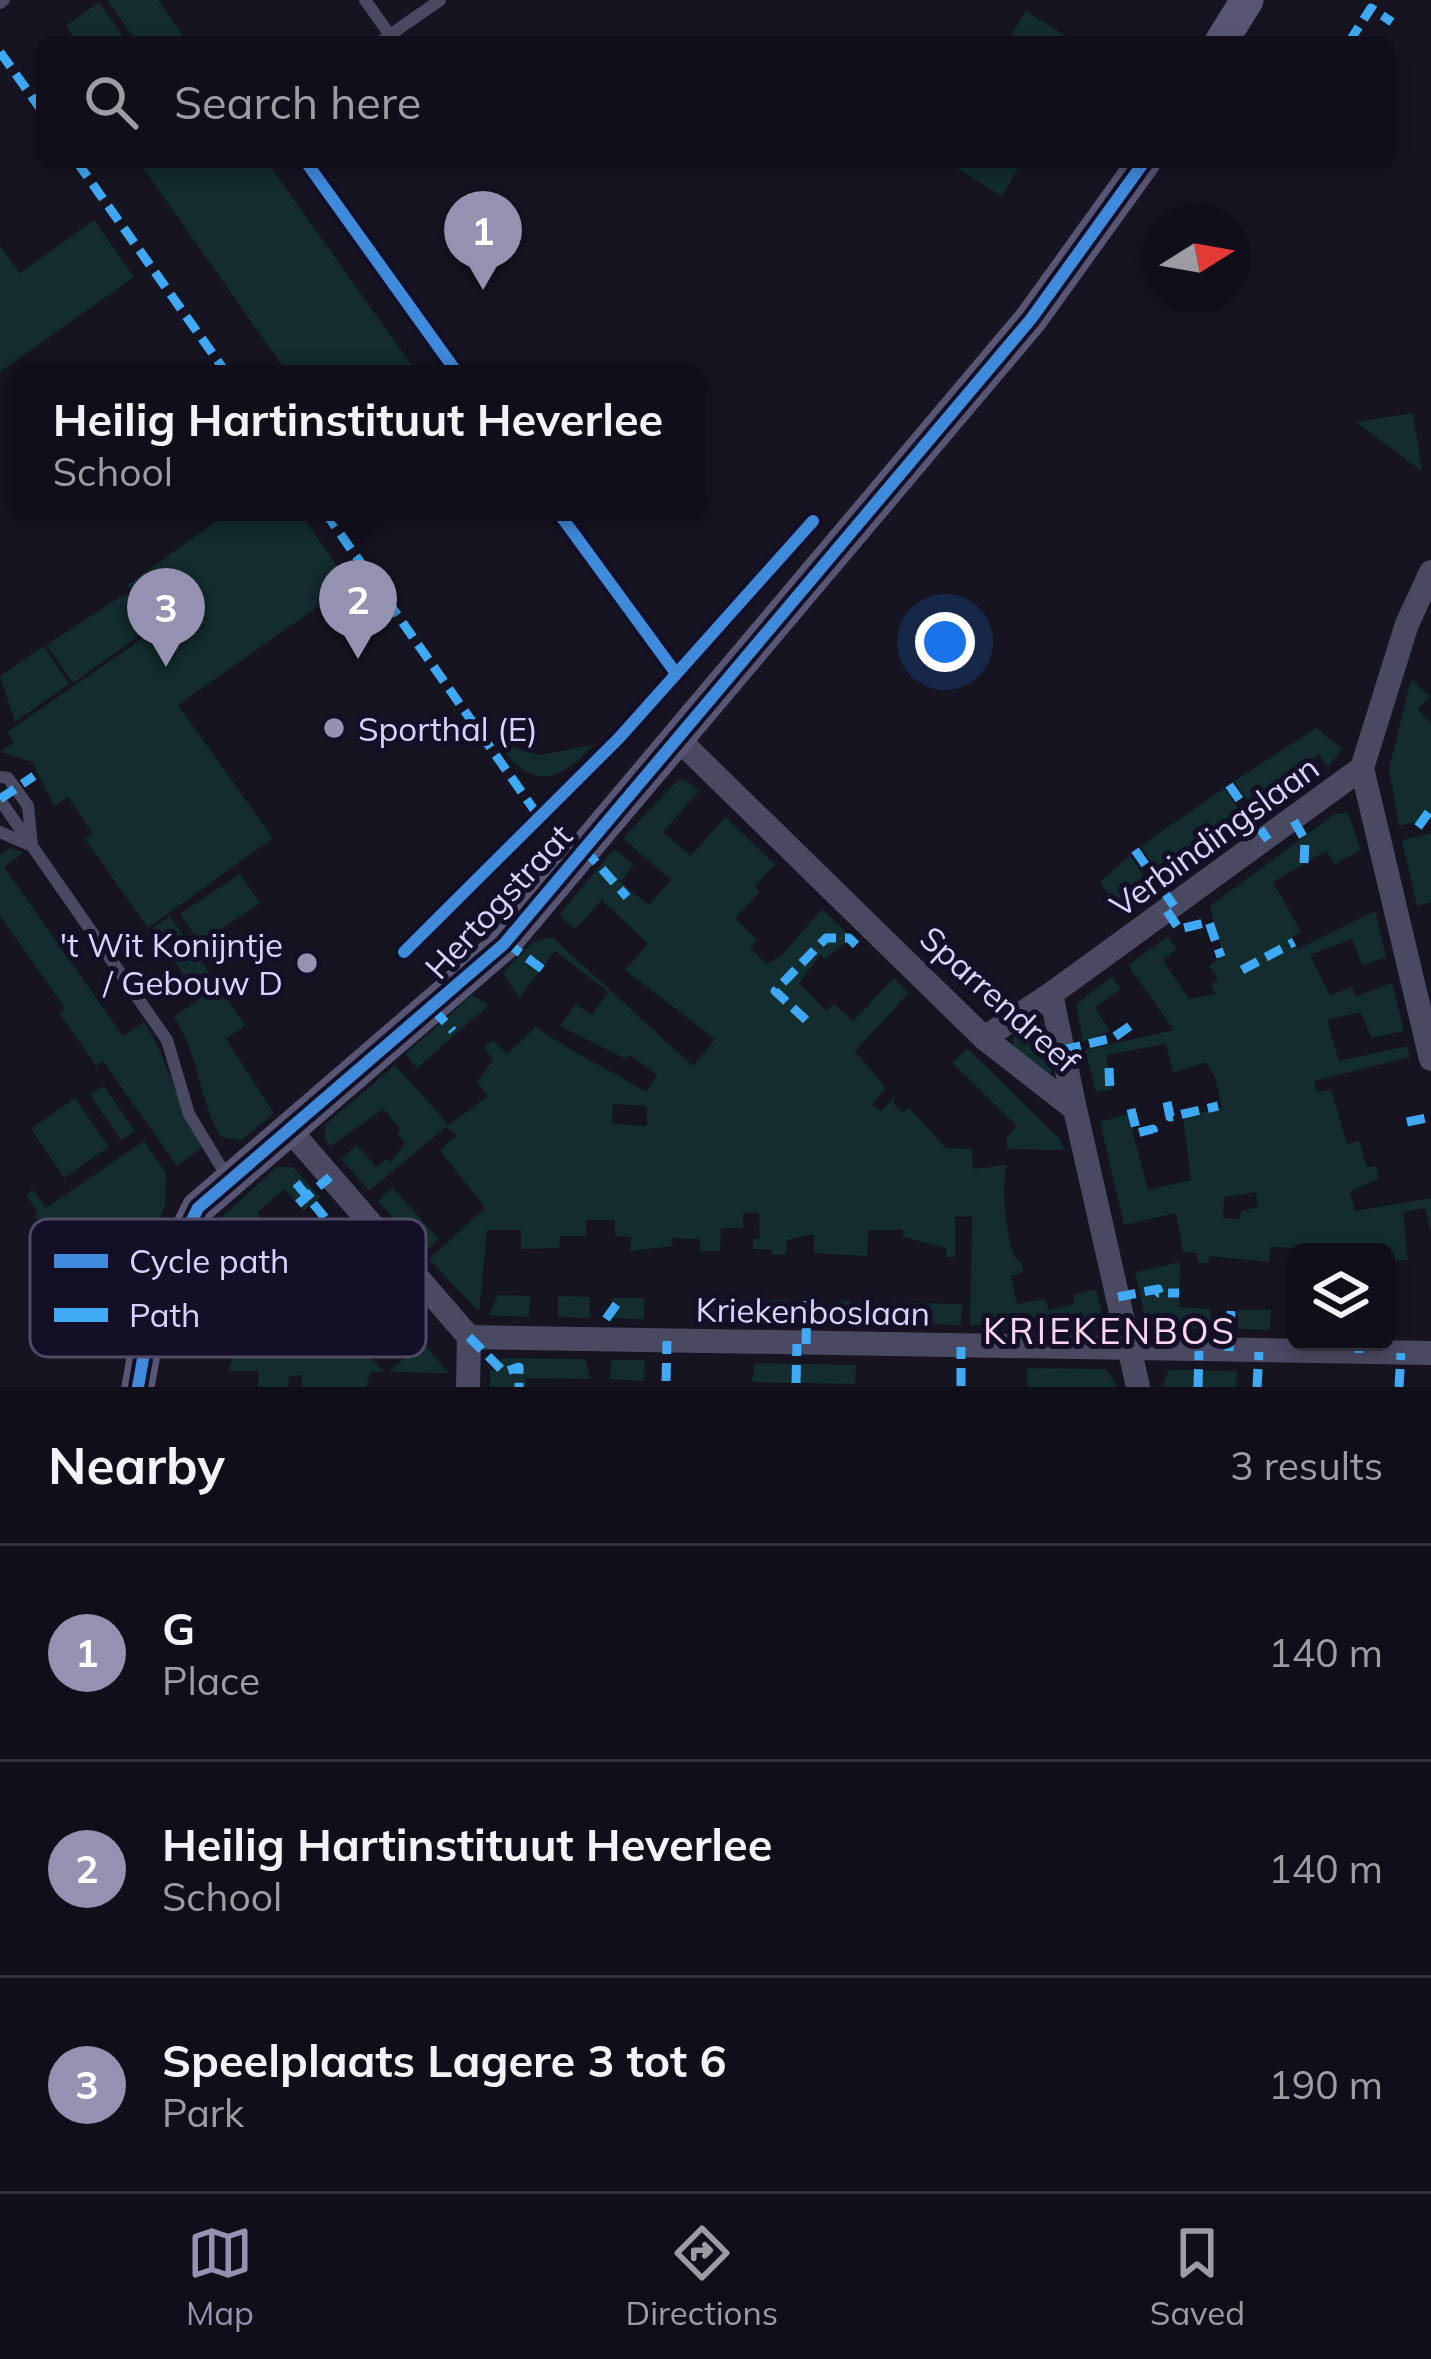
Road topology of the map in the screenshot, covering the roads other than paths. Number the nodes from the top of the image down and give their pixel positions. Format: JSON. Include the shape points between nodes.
{"nodes":[{"id":1,"x":365,"y":0,"type":"edge"},
{"id":2,"x":440,"y":0,"type":"edge"},
{"id":3,"x":1247,"y":0,"type":"edge"},
{"id":4,"x":384,"y":36,"type":"edge"},
{"id":5,"x":388,"y":36,"type":"edge"},
{"id":6,"x":1225,"y":36,"type":"edge"},
{"id":7,"x":1140,"y":168,"type":"edge"},
{"id":8,"x":1431,"y":572,"type":"edge"},
{"id":9,"x":678,"y":739,"type":"junction"},
{"id":10,"x":1362,"y":768,"type":"junction"},
{"id":11,"x":0,"y":777,"type":"edge"},
{"id":12,"x":0,"y":800,"type":"edge"},
{"id":13,"x":0,"y":832,"type":"edge"},
{"id":14,"x":32,"y":846,"type":"junction"},
{"id":15,"x":1052,"y":994,"type":"junction"},
{"id":16,"x":983,"y":1038,"type":"junction"},
{"id":17,"x":1431,"y":1060,"type":"edge"},
{"id":18,"x":1075,"y":1109,"type":"junction"},
{"id":19,"x":289,"y":1129,"type":"junction"},
{"id":20,"x":230,"y":1180,"type":"junction"},
{"id":21,"x":192,"y":1219,"type":"edge"},
{"id":22,"x":367,"y":1219,"type":"edge"},
{"id":23,"x":426,"y":1287,"type":"edge"},
{"id":24,"x":469,"y":1337,"type":"junction"},
{"id":25,"x":1130,"y":1350,"type":"junction"},
{"id":26,"x":1431,"y":1354,"type":"edge"},
{"id":27,"x":141,"y":1357,"type":"edge"},
{"id":28,"x":138,"y":1387,"type":"edge"},
{"id":29,"x":468,"y":1387,"type":"edge"},
{"id":30,"x":1138,"y":1387,"type":"edge"}],
"edges":[{"from":1,"to":4,"type":"lane"},
{"from":2,"to":5,"type":"lane"},
{"from":3,"to":6,"type":"street"},
{"from":7,"to":9,"type":"street","name":"Hertogstraat","via":[[1031,319]]},
{"from":8,"to":10,"type":"street","name":"Verbindingslaan"},
{"from":9,"to":16,"type":"street","name":"Sparrendreef"},
{"from":9,"to":19,"type":"street","name":"Hertogstraat","via":[[504,944]]},
{"from":10,"to":15,"type":"street","name":"Verbindingslaan"},
{"from":10,"to":17,"type":"street"},
{"from":11,"to":14,"type":"lane","via":[[28,806]]},
{"from":12,"to":14,"type":"lane"},
{"from":13,"to":14,"type":"lane"},
{"from":14,"to":20,"type":"lane","via":[[167,1040],[189,1114]]},
{"from":15,"to":16,"type":"street","name":"Verbindingslaan"},
{"from":15,"to":18,"type":"street"},
{"from":16,"to":18,"type":"street","name":"Sparrendreef"},
{"from":18,"to":25,"type":"street","name":"Sparrendreef"},
{"from":19,"to":20,"type":"street","name":"Hertogstraat"},
{"from":19,"to":22,"type":"street"},
{"from":20,"to":21,"type":"street","name":"Hertogstraat"},
{"from":23,"to":24,"type":"street"},
{"from":24,"to":25,"type":"street","name":"Kriekenboslaan"},
{"from":24,"to":29,"type":"street"},
{"from":25,"to":26,"type":"street","name":"Kriekenboslaan"},
{"from":25,"to":30,"type":"street","name":"Sparrendreef"},
{"from":27,"to":28,"type":"street","name":"Hertogstraat"}]}
